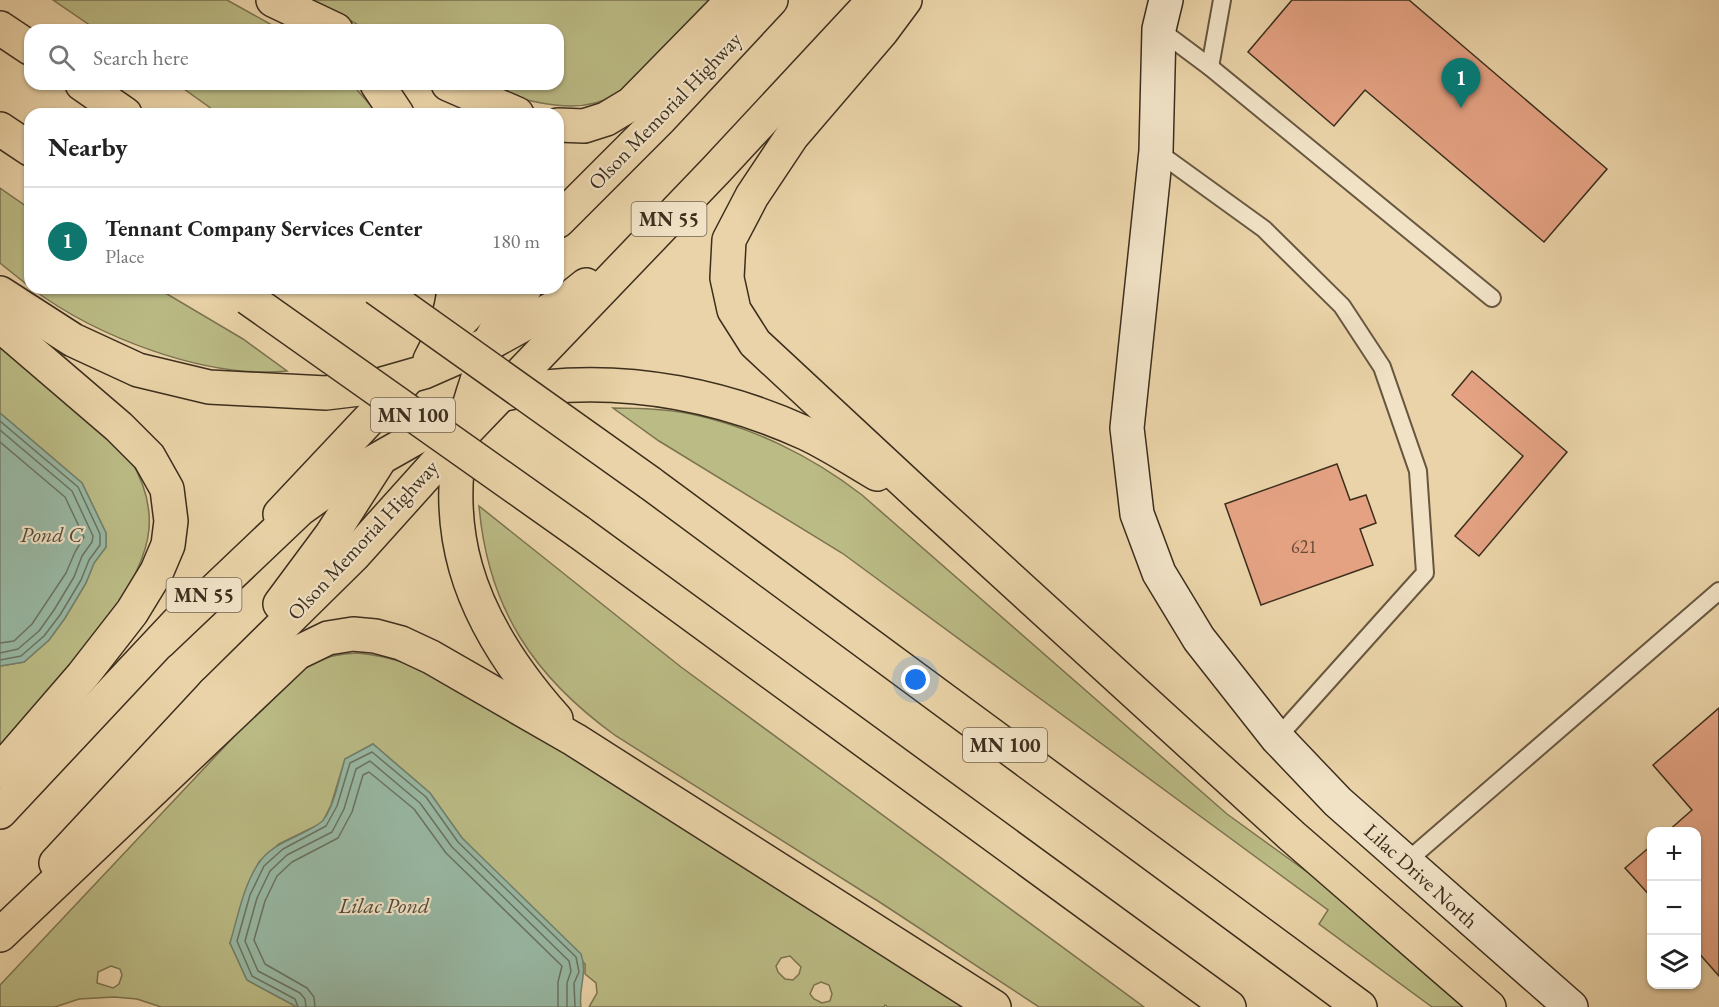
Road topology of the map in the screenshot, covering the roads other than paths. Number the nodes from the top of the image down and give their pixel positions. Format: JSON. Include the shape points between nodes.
{"nodes":[{"id":1,"x":733,"y":0,"type":"edge"},
{"id":2,"x":771,"y":0,"type":"edge"},
{"id":3,"x":874,"y":0,"type":"edge"},
{"id":4,"x":905,"y":0,"type":"edge"},
{"id":5,"x":1222,"y":0,"type":"edge"},
{"id":6,"x":279,"y":3,"type":"edge"},
{"id":7,"x":1162,"y":15,"type":"edge"},
{"id":8,"x":309,"y":24,"type":"edge"},
{"id":9,"x":323,"y":24,"type":"edge"},
{"id":10,"x":0,"y":28,"type":"edge"},
{"id":11,"x":24,"y":44,"type":"edge"},
{"id":12,"x":1210,"y":67,"type":"junction"},
{"id":13,"x":91,"y":90,"type":"edge"},
{"id":14,"x":381,"y":90,"type":"edge"},
{"id":15,"x":462,"y":90,"type":"edge"},
{"id":16,"x":116,"y":108,"type":"edge"},
{"id":17,"x":393,"y":108,"type":"edge"},
{"id":18,"x":503,"y":108,"type":"edge"},
{"id":19,"x":661,"y":118,"type":"junction"},
{"id":20,"x":564,"y":125,"type":"edge"},
{"id":21,"x":0,"y":129,"type":"edge"},
{"id":22,"x":24,"y":145,"type":"edge"},
{"id":23,"x":1156,"y":150,"type":"junction"},
{"id":24,"x":716,"y":170,"type":"junction"},
{"id":25,"x":564,"y":215,"type":"edge"},
{"id":26,"x":564,"y":239,"type":"edge"},
{"id":27,"x":0,"y":292,"type":"edge"},
{"id":28,"x":242,"y":294,"type":"edge"},
{"id":29,"x":384,"y":294,"type":"edge"},
{"id":30,"x":454,"y":294,"type":"edge"},
{"id":31,"x":487,"y":294,"type":"edge"},
{"id":32,"x":520,"y":294,"type":"edge"},
{"id":33,"x":1492,"y":298,"type":"dead end"},
{"id":34,"x":0,"y":325,"type":"edge"},
{"id":35,"x":490,"y":343,"type":"junction"},
{"id":36,"x":423,"y":366,"type":"junction"},
{"id":37,"x":499,"y":395,"type":"junction"},
{"id":38,"x":465,"y":422,"type":"junction"},
{"id":39,"x":381,"y":457,"type":"junction"},
{"id":40,"x":925,"y":501,"type":"junction"},
{"id":41,"x":1719,"y":591,"type":"edge"},
{"id":42,"x":160,"y":642,"type":"junction"},
{"id":43,"x":214,"y":693,"type":"junction"},
{"id":44,"x":1278,"y":738,"type":"junction"},
{"id":45,"x":575,"y":740,"type":"junction"},
{"id":46,"x":0,"y":771,"type":"edge"},
{"id":47,"x":0,"y":812,"type":"edge"},
{"id":48,"x":1406,"y":862,"type":"junction"},
{"id":49,"x":0,"y":923,"type":"edge"},
{"id":50,"x":0,"y":935,"type":"edge"},
{"id":51,"x":994,"y":1007,"type":"edge"},
{"id":52,"x":1229,"y":1007,"type":"edge"},
{"id":53,"x":1360,"y":1007,"type":"edge"},
{"id":54,"x":1490,"y":1007,"type":"edge"},
{"id":55,"x":1571,"y":1007,"type":"edge"}],
"edges":[{"from":1,"to":20,"type":"main road","via":[[631,104],[584,126]]},
{"from":2,"to":19,"type":"main road","name":"Olson Memorial Highway"},
{"from":3,"to":24,"type":"main road","name":"Olson Memorial Highway","number":"MN 55"},
{"from":4,"to":40,"type":"main road","via":[[792,136],[752,196],[729,240],[727,278],[734,310],[755,343]]},
{"from":5,"to":12,"type":"lane"},
{"from":6,"to":8,"type":"main road"},
{"from":6,"to":9,"type":"main road"},
{"from":7,"to":12,"type":"lane"},
{"from":7,"to":23,"type":"street","name":"Lilac Drive North"},
{"from":10,"to":11,"type":"main road"},
{"from":12,"to":33,"type":"lane"},
{"from":13,"to":16,"type":"main road"},
{"from":14,"to":17,"type":"main road"},
{"from":15,"to":18,"type":"main road"},
{"from":19,"to":25,"type":"main road","name":"Olson Memorial Highway"},
{"from":19,"to":26,"type":"main road"},
{"from":21,"to":22,"type":"main road"},
{"from":23,"to":44,"type":"street","name":"Lilac Drive North","via":[[1127,428],[1137,514],[1159,573],[1199,639]]},
{"from":23,"to":44,"type":"lane","via":[[1264,229],[1342,306],[1382,367],[1418,471],[1425,573]]},
{"from":24,"to":35,"type":"main road","via":[[604,272],[566,301]]},
{"from":24,"to":37,"type":"main road","name":"Olson Memorial Highway","number":"MN 55"},
{"from":27,"to":36,"type":"main road","via":[[74,340],[138,370],[209,387],[326,393],[368,388]]},
{"from":28,"to":52,"type":"main road","number":"MN 100","bridge":true,"via":[[579,532]]},
{"from":29,"to":53,"type":"main road","number":"MN 100","bridge":true,"via":[[650,483]]},
{"from":30,"to":36,"type":"main road"},
{"from":31,"to":36,"type":"main road","number":"MN 55"},
{"from":32,"to":35,"type":"main road"},
{"from":34,"to":46,"type":"main road","via":[[119,427],[148,457],[167,489],[171,520],[168,545],[157,571],[132,612]]},
{"from":35,"to":36,"type":"main road"},
{"from":35,"to":38,"type":"main road"},
{"from":36,"to":39,"type":"main road"},
{"from":36,"to":42,"type":"main road","number":"MN 55"},
{"from":37,"to":38,"type":"main road","name":"Olson Memorial Highway","number":"MN 55"},
{"from":37,"to":40,"type":"main road","via":[[592,384],[693,395],[805,433]]},
{"from":38,"to":39,"type":"main road"},
{"from":38,"to":43,"type":"main road","name":"Olson Memorial Highway","number":"MN 55","via":[[354,555]]},
{"from":38,"to":45,"type":"main road","via":[[456,474],[456,518],[471,586],[506,656],[530,690]]},
{"from":39,"to":42,"type":"main road","via":[[300,509]]},
{"from":39,"to":43,"type":"main road","via":[[333,534]]},
{"from":40,"to":54,"type":"main road","via":[[1292,836]]},
{"from":41,"to":48,"type":"lane"},
{"from":42,"to":47,"type":"main road","number":"MN 55"},
{"from":43,"to":49,"type":"main road","name":"Olson Memorial Highway","number":"MN 55"},
{"from":44,"to":48,"type":"street","name":"Lilac Drive North","via":[[1338,802]]},
{"from":45,"to":50,"type":"main road","via":[[401,643],[353,634],[328,638],[297,653]]},
{"from":45,"to":51,"type":"main road"},
{"from":48,"to":55,"type":"street","name":"Lilac Drive North"}]}
